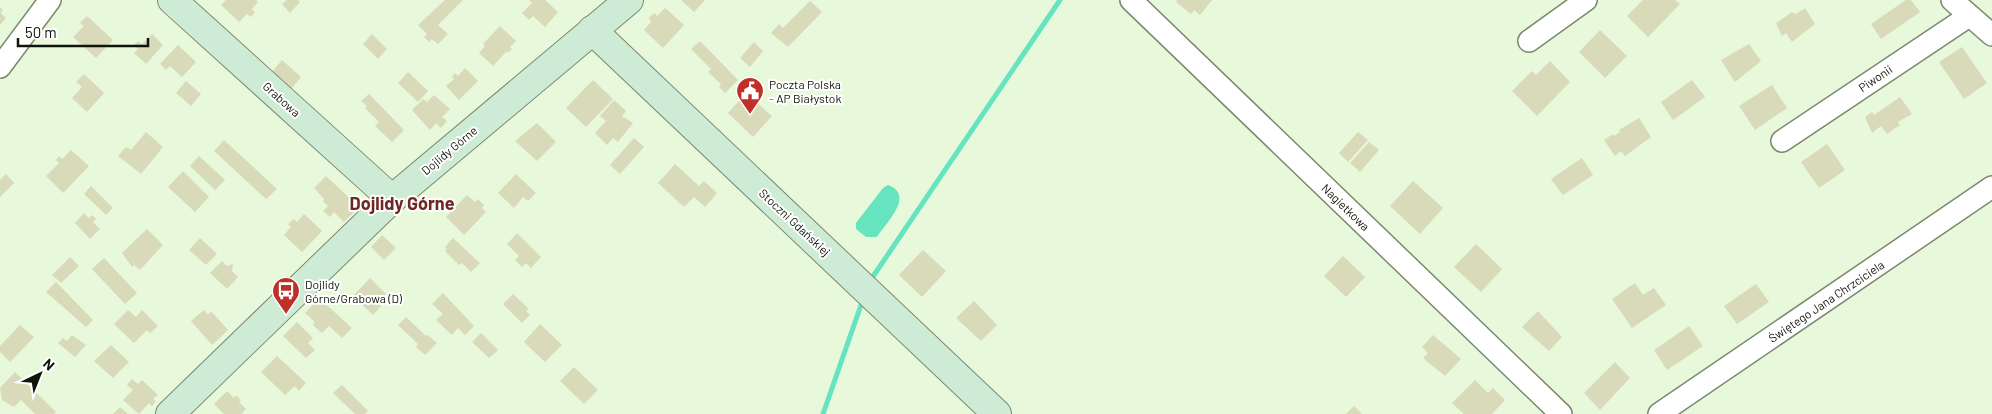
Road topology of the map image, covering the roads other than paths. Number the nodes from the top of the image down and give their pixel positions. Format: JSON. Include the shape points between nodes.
{"nodes":[{"id":1,"x":50,"y":0,"type":"edge"},
{"id":2,"x":172,"y":0,"type":"edge"},
{"id":3,"x":629,"y":0,"type":"edge"},
{"id":4,"x":1131,"y":0,"type":"edge"},
{"id":5,"x":1586,"y":0,"type":"edge"},
{"id":6,"x":1952,"y":0,"type":"edge"},
{"id":7,"x":1969,"y":16,"type":"junction"},
{"id":8,"x":592,"y":30,"type":"junction"},
{"id":9,"x":1992,"y":36,"type":"edge"},
{"id":10,"x":1529,"y":41,"type":"dead end"},
{"id":11,"x":0,"y":67,"type":"edge"},
{"id":12,"x":1782,"y":141,"type":"dead end"},
{"id":13,"x":1992,"y":187,"type":"edge"},
{"id":14,"x":392,"y":199,"type":"junction"},
{"id":15,"x":170,"y":414,"type":"edge"},
{"id":16,"x":997,"y":414,"type":"edge"},
{"id":17,"x":1561,"y":414,"type":"edge"},
{"id":18,"x":1659,"y":414,"type":"edge"}],
"edges":[{"from":1,"to":11,"type":"street"},
{"from":2,"to":14,"type":"street","name":"Grabowa"},
{"from":3,"to":8,"type":"street","name":"Dojlidy Górne"},
{"from":4,"to":17,"type":"street","name":"Nagietkowa"},
{"from":5,"to":10,"type":"street"},
{"from":6,"to":7,"type":"street"},
{"from":7,"to":9,"type":"street"},
{"from":7,"to":12,"type":"street","name":"Piwonii"},
{"from":8,"to":14,"type":"street","name":"Dojlidy Górne"},
{"from":8,"to":16,"type":"street","name":"Stoczni Gdańskiej"},
{"from":13,"to":18,"type":"street","name":"Świętego Jana Chrzciciela"},
{"from":14,"to":15,"type":"street","name":"Dojlidy Górne"}]}
